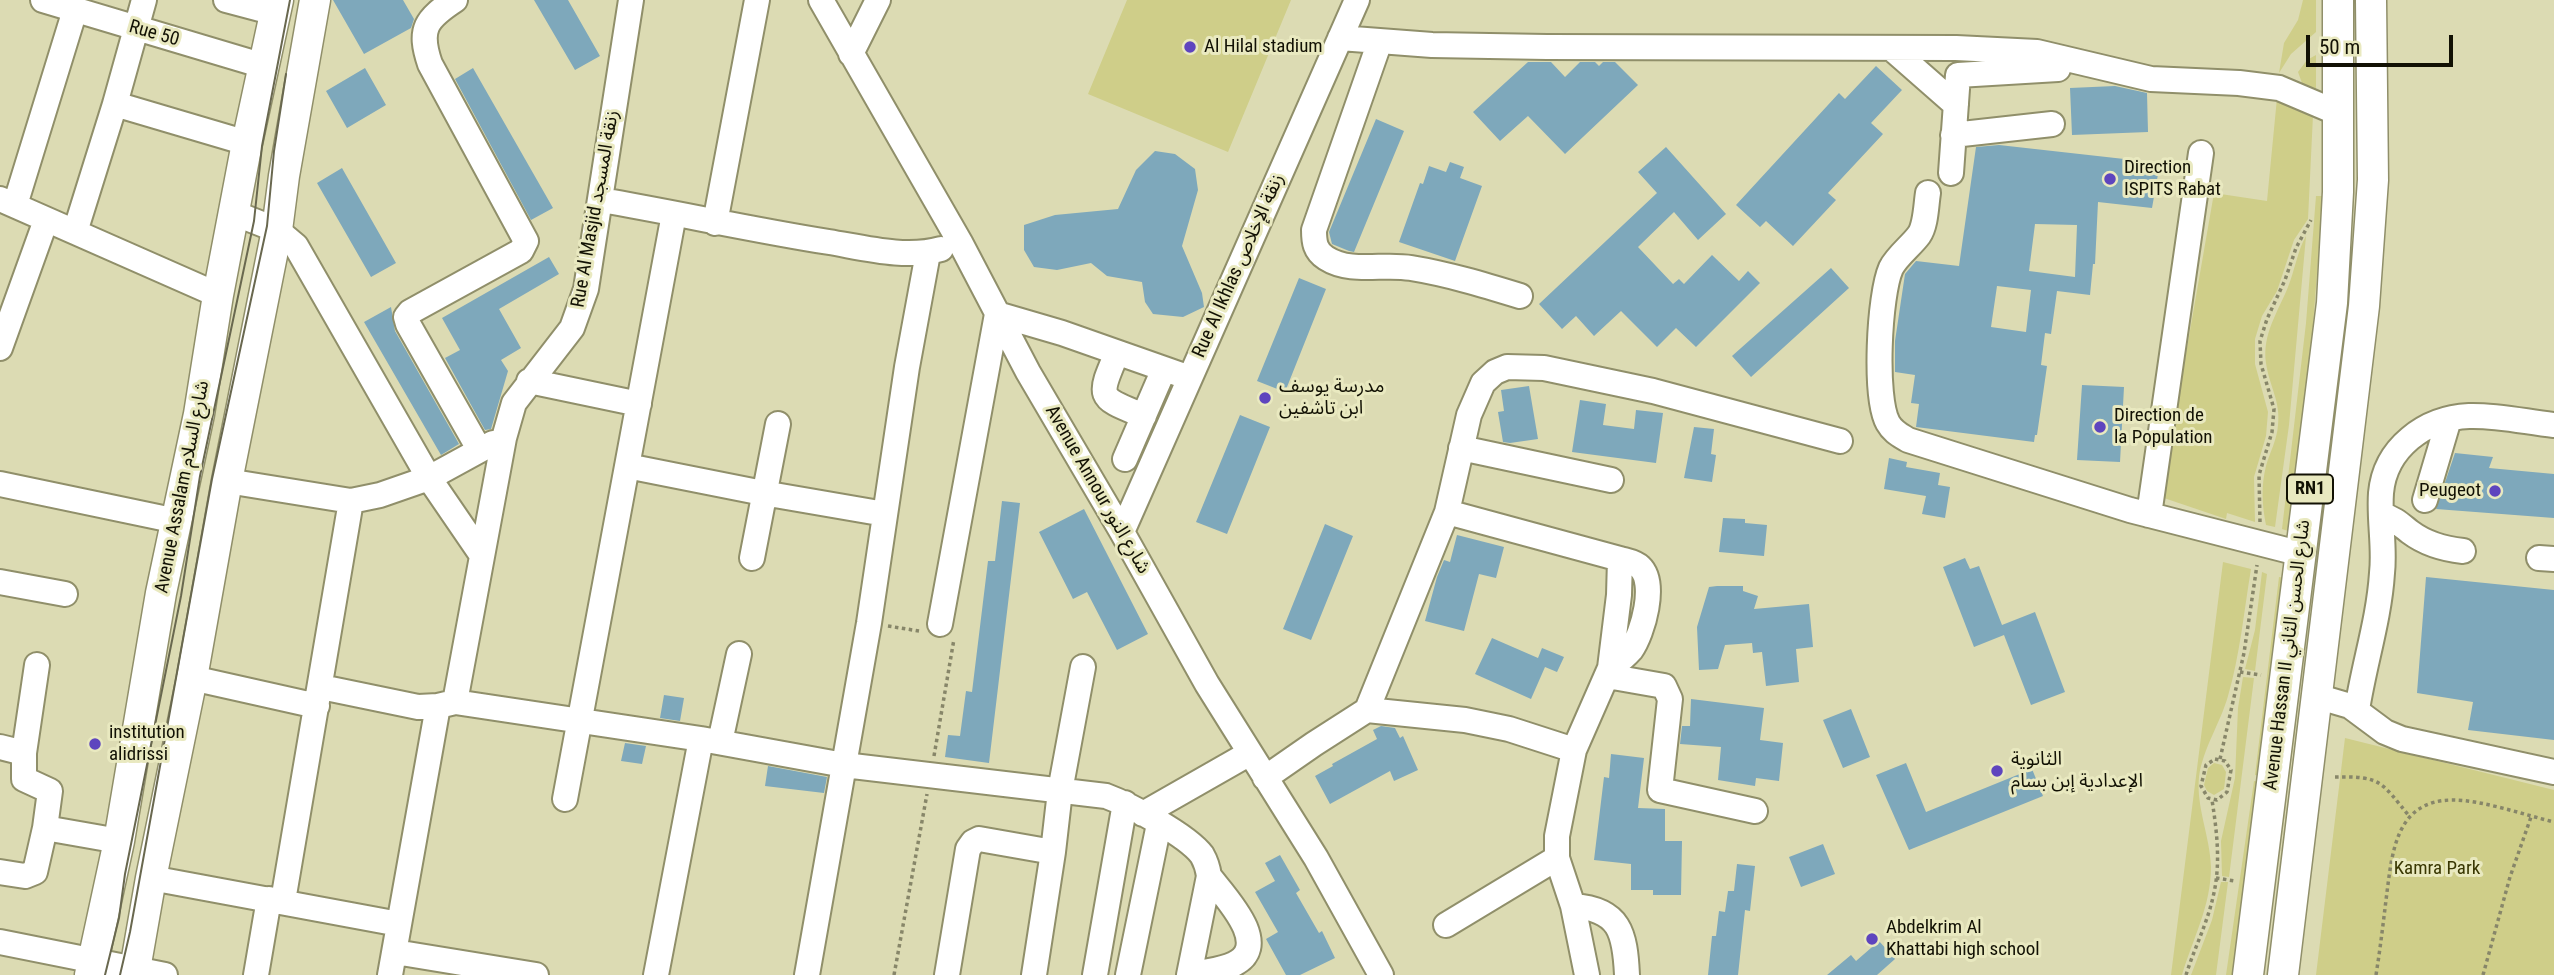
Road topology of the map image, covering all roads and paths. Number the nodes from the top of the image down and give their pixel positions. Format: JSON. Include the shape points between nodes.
{"nodes":[{"id":1,"x":43,"y":0,"type":"edge"},
{"id":2,"x":144,"y":0,"type":"edge"},
{"id":3,"x":226,"y":0,"type":"edge"},
{"id":4,"x":315,"y":0,"type":"edge"},
{"id":5,"x":455,"y":0,"type":"edge"},
{"id":6,"x":631,"y":0,"type":"edge"},
{"id":7,"x":757,"y":0,"type":"edge"},
{"id":8,"x":821,"y":0,"type":"edge"},
{"id":9,"x":878,"y":0,"type":"edge"},
{"id":10,"x":1357,"y":0,"type":"edge"},
{"id":11,"x":2338,"y":0,"type":"edge"},
{"id":12,"x":2371,"y":0,"type":"edge"},
{"id":13,"x":276,"y":6,"type":"edge"},
{"id":14,"x":75,"y":10,"type":"junction"},
{"id":15,"x":136,"y":29,"type":"junction"},
{"id":16,"x":1340,"y":38,"type":"junction"},
{"id":17,"x":1380,"y":41,"type":"junction"},
{"id":18,"x":1891,"y":48,"type":"junction"},
{"id":19,"x":851,"y":54,"type":"junction"},
{"id":20,"x":2058,"y":58,"type":"junction"},
{"id":21,"x":264,"y":66,"type":"junction"},
{"id":22,"x":116,"y":104,"type":"junction"},
{"id":23,"x":1956,"y":105,"type":"junction"},
{"id":24,"x":2338,"y":113,"type":"junction"},
{"id":25,"x":2052,"y":124,"type":"dead end"},
{"id":26,"x":1953,"y":135,"type":"junction"},
{"id":27,"x":247,"y":143,"type":"junction"},
{"id":28,"x":2201,"y":153,"type":"dead end"},
{"id":29,"x":1951,"y":173,"type":"dead end"},
{"id":30,"x":1928,"y":193,"type":"dead end"},
{"id":31,"x":601,"y":200,"type":"junction"},
{"id":32,"x":8,"y":202,"type":"edge"},
{"id":33,"x":234,"y":213,"type":"junction"},
{"id":34,"x":674,"y":214,"type":"junction"},
{"id":35,"x":46,"y":220,"type":"junction"},
{"id":36,"x":2312,"y":220,"type":"dead end"},
{"id":37,"x":715,"y":223,"type":"junction"},
{"id":38,"x":277,"y":230,"type":"junction"},
{"id":39,"x":75,"y":232,"type":"junction"},
{"id":40,"x":961,"y":244,"type":"junction"},
{"id":41,"x":928,"y":253,"type":"junction"},
{"id":42,"x":9,"y":294,"type":"edge"},
{"id":43,"x":218,"y":295,"type":"junction"},
{"id":44,"x":1520,"y":296,"type":"dead end"},
{"id":45,"x":997,"y":314,"type":"junction"},
{"id":46,"x":0,"y":348,"type":"edge"},
{"id":47,"x":1117,"y":353,"type":"junction"},
{"id":48,"x":1164,"y":369,"type":"junction"},
{"id":49,"x":1190,"y":378,"type":"junction"},
{"id":50,"x":529,"y":381,"type":"junction"},
{"id":51,"x":639,"y":404,"type":"junction"},
{"id":52,"x":1144,"y":416,"type":"junction"},
{"id":53,"x":2449,"y":419,"type":"junction"},
{"id":54,"x":778,"y":424,"type":"dead end"},
{"id":55,"x":2554,"y":425,"type":"edge"},
{"id":56,"x":504,"y":438,"type":"junction"},
{"id":57,"x":1840,"y":440,"type":"dead end"},
{"id":58,"x":1461,"y":448,"type":"junction"},
{"id":59,"x":479,"y":449,"type":"junction"},
{"id":60,"x":1125,"y":459,"type":"dead end"},
{"id":61,"x":627,"y":466,"type":"junction"},
{"id":62,"x":2344,"y":477,"type":"junction"},
{"id":63,"x":429,"y":478,"type":"junction"},
{"id":64,"x":1611,"y":480,"type":"dead end"},
{"id":65,"x":227,"y":481,"type":"junction"},
{"id":66,"x":2383,"y":482,"type":"junction"},
{"id":67,"x":0,"y":484,"type":"edge"},
{"id":68,"x":764,"y":493,"type":"junction"},
{"id":69,"x":2425,"y":500,"type":"dead end"},
{"id":70,"x":351,"y":501,"type":"junction"},
{"id":71,"x":1447,"y":512,"type":"junction"},
{"id":72,"x":886,"y":513,"type":"junction"},
{"id":73,"x":2149,"y":515,"type":"junction"},
{"id":74,"x":2382,"y":515,"type":"junction"},
{"id":75,"x":177,"y":521,"type":"junction"},
{"id":76,"x":1122,"y":531,"type":"junction"},
{"id":77,"x":2259,"y":543,"type":"junction"},
{"id":78,"x":2463,"y":551,"type":"dead end"},
{"id":79,"x":481,"y":554,"type":"junction"},
{"id":80,"x":2302,"y":554,"type":"junction"},
{"id":81,"x":752,"y":558,"type":"dead end"},
{"id":82,"x":0,"y":582,"type":"edge"},
{"id":83,"x":65,"y":594,"type":"dead end"},
{"id":84,"x":940,"y":624,"type":"dead end"},
{"id":85,"x":739,"y":654,"type":"dead end"},
{"id":86,"x":37,"y":664,"type":"dead end"},
{"id":87,"x":1083,"y":667,"type":"dead end"},
{"id":88,"x":1609,"y":672,"type":"junction"},
{"id":89,"x":2240,"y":672,"type":"junction"},
{"id":90,"x":2261,"y":675,"type":"dead end"},
{"id":91,"x":192,"y":678,"type":"junction"},
{"id":92,"x":319,"y":696,"type":"junction"},
{"id":93,"x":2316,"y":696,"type":"junction"},
{"id":94,"x":447,"y":704,"type":"junction"},
{"id":95,"x":1367,"y":710,"type":"junction"},
{"id":96,"x":2357,"y":710,"type":"junction"},
{"id":97,"x":578,"y":722,"type":"junction"},
{"id":98,"x":710,"y":741,"type":"junction"},
{"id":99,"x":12,"y":750,"type":"edge"},
{"id":100,"x":1574,"y":750,"type":"junction"},
{"id":101,"x":1250,"y":753,"type":"junction"},
{"id":102,"x":2220,"y":759,"type":"junction"},
{"id":103,"x":844,"y":765,"type":"junction"},
{"id":104,"x":2554,"y":772,"type":"edge"},
{"id":105,"x":2335,"y":777,"type":"dead end"},
{"id":106,"x":1265,"y":778,"type":"junction"},
{"id":107,"x":1060,"y":791,"type":"junction"},
{"id":108,"x":565,"y":799,"type":"dead end"},
{"id":109,"x":2212,"y":800,"type":"junction"},
{"id":110,"x":1755,"y":811,"type":"dead end"},
{"id":111,"x":1142,"y":814,"type":"junction"},
{"id":112,"x":2410,"y":817,"type":"junction"},
{"id":113,"x":2531,"y":817,"type":"junction"},
{"id":114,"x":2554,"y":822,"type":"edge"},
{"id":115,"x":45,"y":828,"type":"junction"},
{"id":116,"x":119,"y":841,"type":"junction"},
{"id":117,"x":1053,"y":852,"type":"junction"},
{"id":118,"x":1557,"y":858,"type":"junction"},
{"id":119,"x":0,"y":872,"type":"edge"},
{"id":120,"x":1209,"y":876,"type":"junction"},
{"id":121,"x":151,"y":878,"type":"junction"},
{"id":122,"x":2216,"y":878,"type":"junction"},
{"id":123,"x":2235,"y":881,"type":"dead end"},
{"id":124,"x":276,"y":900,"type":"junction"},
{"id":125,"x":1573,"y":906,"type":"junction"},
{"id":126,"x":399,"y":924,"type":"junction"},
{"id":127,"x":1446,"y":925,"type":"dead end"},
{"id":128,"x":0,"y":942,"type":"edge"},
{"id":129,"x":392,"y":963,"type":"edge"},
{"id":130,"x":92,"y":967,"type":"edge"},
{"id":131,"x":134,"y":972,"type":"edge"},
{"id":132,"x":1374,"y":973,"type":"edge"},
{"id":133,"x":165,"y":975,"type":"edge"},
{"id":134,"x":256,"y":975,"type":"edge"},
{"id":135,"x":536,"y":975,"type":"edge"},
{"id":136,"x":656,"y":975,"type":"edge"},
{"id":137,"x":807,"y":975,"type":"edge"},
{"id":138,"x":947,"y":975,"type":"edge"},
{"id":139,"x":1034,"y":975,"type":"edge"},
{"id":140,"x":1095,"y":975,"type":"edge"},
{"id":141,"x":1128,"y":975,"type":"edge"},
{"id":142,"x":1190,"y":975,"type":"edge"},
{"id":143,"x":1587,"y":975,"type":"edge"},
{"id":144,"x":1627,"y":975,"type":"edge"},
{"id":145,"x":2186,"y":975,"type":"edge"},
{"id":146,"x":2248,"y":975,"type":"edge"},
{"id":147,"x":2283,"y":975,"type":"edge"},
{"id":148,"x":2376,"y":975,"type":"edge"},
{"id":149,"x":2483,"y":975,"type":"edge"}],
"edges":[{"from":1,"to":14,"type":"street","name":"Rue 50"},
{"from":2,"to":15,"type":"street"},
{"from":3,"to":13,"type":"street"},
{"from":4,"to":38,"type":"main road"},
{"from":5,"to":59,"type":"street","via":[[430,18],[423,46],[526,241],[521,251],[406,317]]},
{"from":6,"to":31,"type":"street","name":"Rue Al Masjid زنقة المسجد"},
{"from":7,"to":37,"type":"street"},
{"from":8,"to":19,"type":"street","name":"Avenue Annour شارع النور"},
{"from":9,"to":19,"type":"street"},
{"from":10,"to":16,"type":"street","name":"Rue Al Ikhlas زنقة الإخلاص"},
{"from":11,"to":24,"type":"main road","name":"Avenue Hassan II شارع الحسن الثاني","number":"RN1"},
{"from":12,"to":62,"type":"main road","name":"Avenue Hassan II شارع الحسن الثاني","number":"RN1","via":[[2372,203]]},
{"from":13,"to":21,"type":"main road","name":"Avenue Assalam شارع السلام"},
{"from":14,"to":15,"type":"street","name":"Rue 50"},
{"from":14,"to":32,"type":"street"},
{"from":15,"to":21,"type":"street","name":"Rue 50"},
{"from":15,"to":22,"type":"street"},
{"from":16,"to":17,"type":"street"},
{"from":16,"to":49,"type":"street","name":"Rue Al Ikhlas زنقة الإخلاص"},
{"from":17,"to":18,"type":"street","via":[[1547,47]]},
{"from":17,"to":44,"type":"street","via":[[1314,230],[1316,248],[1327,259],[1346,265],[1432,271]]},
{"from":18,"to":20,"type":"street","via":[[2036,52]]},
{"from":18,"to":23,"type":"street"},
{"from":19,"to":40,"type":"street","name":"Avenue Annour شارع النور"},
{"from":20,"to":23,"type":"street","via":[[2058,69],[1958,75]]},
{"from":20,"to":24,"type":"street","via":[[2151,79],[2279,88]]},
{"from":21,"to":27,"type":"main road","name":"Avenue Assalam شارع السلام"},
{"from":22,"to":27,"type":"street"},
{"from":22,"to":39,"type":"street"},
{"from":23,"to":26,"type":"street"},
{"from":24,"to":80,"type":"main road","name":"Avenue Hassan II شارع الحسن الثاني","number":"RN1","via":[[2332,303]]},
{"from":25,"to":26,"type":"street"},
{"from":26,"to":29,"type":"street"},
{"from":27,"to":33,"type":"main road","name":"Avenue Assalam شارع السلام"},
{"from":28,"to":73,"type":"street"},
{"from":30,"to":73,"type":"street","via":[[1921,233],[1892,267],[1885,290],[1881,401],[1889,425],[1909,440]]},
{"from":31,"to":34,"type":"street"},
{"from":31,"to":50,"type":"street","name":"Rue Al Masjid زنقة المسجد","via":[[580,312]]},
{"from":32,"to":35,"type":"street"},
{"from":33,"to":38,"type":"street"},
{"from":33,"to":43,"type":"main road","name":"Avenue Assalam شارع السلام"},
{"from":34,"to":37,"type":"street"},
{"from":34,"to":51,"type":"street"},
{"from":35,"to":39,"type":"street"},
{"from":35,"to":42,"type":"street"},
{"from":36,"to":77,"type":"path","via":[[2296,248],[2260,341],[2261,364],[2274,409],[2259,475]]},
{"from":37,"to":41,"type":"street","via":[[872,249]]},
{"from":38,"to":63,"type":"street","via":[[301,253]]},
{"from":38,"to":65,"type":"main road"},
{"from":39,"to":43,"type":"street"},
{"from":40,"to":41,"type":"street"},
{"from":40,"to":45,"type":"street","name":"Avenue Annour شارع النور"},
{"from":41,"to":72,"type":"street","via":[[906,367]]},
{"from":42,"to":46,"type":"street"},
{"from":43,"to":75,"type":"main road","name":"Avenue Assalam شارع السلام","via":[[200,414]]},
{"from":45,"to":47,"type":"street"},
{"from":45,"to":76,"type":"street","name":"Avenue Annour شارع النور"},
{"from":45,"to":84,"type":"street"},
{"from":47,"to":48,"type":"street"},
{"from":47,"to":52,"type":"street","via":[[1103,386],[1104,395]]},
{"from":48,"to":49,"type":"street"},
{"from":48,"to":52,"type":"street"},
{"from":49,"to":76,"type":"street","name":"Rue Al Ikhlas زنقة الإخلاص"},
{"from":50,"to":51,"type":"street"},
{"from":50,"to":56,"type":"street","name":"Rue Al Masjid زنقة المسجد","via":[[514,403]]},
{"from":51,"to":61,"type":"street"},
{"from":52,"to":60,"type":"street"},
{"from":53,"to":55,"type":"street","via":[[2471,416]]},
{"from":53,"to":66,"type":"street","via":[[2406,441]]},
{"from":53,"to":69,"type":"street"},
{"from":54,"to":68,"type":"street"},
{"from":56,"to":59,"type":"street"},
{"from":56,"to":79,"type":"street","name":"Rue Al Masjid زنقة المسجد"},
{"from":57,"to":58,"type":"street","via":[[1653,391],[1544,368],[1507,366],[1483,383]]},
{"from":58,"to":64,"type":"street"},
{"from":58,"to":71,"type":"street"},
{"from":59,"to":63,"type":"street"},
{"from":61,"to":68,"type":"street"},
{"from":61,"to":97,"type":"street"},
{"from":62,"to":66,"type":"street"},
{"from":62,"to":93,"type":"main road","name":"Avenue Hassan II شارع الحسن الثاني","number":"RN1"},
{"from":63,"to":70,"type":"street"},
{"from":63,"to":79,"type":"street"},
{"from":65,"to":70,"type":"street"},
{"from":65,"to":91,"type":"main road"},
{"from":66,"to":74,"type":"street"},
{"from":67,"to":75,"type":"street"},
{"from":68,"to":72,"type":"street"},
{"from":68,"to":81,"type":"street"},
{"from":70,"to":92,"type":"street"},
{"from":71,"to":88,"type":"street","via":[[1620,559]]},
{"from":71,"to":95,"type":"street"},
{"from":72,"to":103,"type":"street"},
{"from":73,"to":77,"type":"street"},
{"from":74,"to":78,"type":"street","via":[[2429,543]]},
{"from":74,"to":96,"type":"street","via":[[2379,604]]},
{"from":75,"to":116,"type":"main road","name":"Avenue Assalam شارع السلام"},
{"from":76,"to":101,"type":"street","name":"Avenue Annour شارع النور"},
{"from":77,"to":80,"type":"street"},
{"from":77,"to":89,"type":"path"},
{"from":79,"to":94,"type":"street","name":"Rue Al Masjid زنقة المسجد"},
{"from":80,"to":146,"type":"main road","name":"Avenue Hassan II شارع الحسن الثاني","number":"RN1"},
{"from":82,"to":83,"type":"street"},
{"from":85,"to":98,"type":"street"},
{"from":86,"to":99,"type":"street"},
{"from":87,"to":107,"type":"street"},
{"from":88,"to":100,"type":"street"},
{"from":88,"to":110,"type":"street","via":[[1664,686],[1668,691],[1660,790]]},
{"from":89,"to":90,"type":"path"},
{"from":89,"to":102,"type":"path"},
{"from":91,"to":92,"type":"street"},
{"from":91,"to":121,"type":"main road"},
{"from":92,"to":94,"type":"street","via":[[418,707]]},
{"from":92,"to":124,"type":"street"},
{"from":93,"to":96,"type":"street"},
{"from":93,"to":147,"type":"main road","name":"Avenue Hassan II شارع الحسن الثاني","number":"RN1"},
{"from":94,"to":97,"type":"street"},
{"from":94,"to":126,"type":"street","name":"Rue Al Masjid زنقة المسجد"},
{"from":95,"to":100,"type":"street","via":[[1465,720]]},
{"from":95,"to":106,"type":"street"},
{"from":96,"to":104,"type":"street","via":[[2402,739]]},
{"from":97,"to":98,"type":"street"},
{"from":97,"to":108,"type":"street"},
{"from":98,"to":103,"type":"street"},
{"from":98,"to":136,"type":"street"},
{"from":99,"to":115,"type":"street","via":[[24,779],[50,791]]},
{"from":100,"to":118,"type":"street"},
{"from":101,"to":106,"type":"street","name":"Avenue Annour شارع النور"},
{"from":101,"to":111,"type":"street"},
{"from":102,"to":109,"type":"path","via":[[2210,760],[2204,770],[2202,791]]},
{"from":102,"to":109,"type":"path","via":[[2231,770],[2229,788],[2224,796]]},
{"from":103,"to":107,"type":"street"},
{"from":103,"to":137,"type":"street"},
{"from":105,"to":112,"type":"path","via":[[2378,781]]},
{"from":106,"to":132,"type":"street","name":"Avenue Annour شارع النور","via":[[1316,858]]},
{"from":107,"to":111,"type":"street","via":[[1106,796]]},
{"from":107,"to":117,"type":"street"},
{"from":109,"to":122,"type":"path"},
{"from":111,"to":120,"type":"street","via":[[1201,854]]},
{"from":111,"to":140,"type":"street"},
{"from":111,"to":141,"type":"street"},
{"from":112,"to":113,"type":"path","via":[[2431,803],[2456,800]]},
{"from":112,"to":148,"type":"path","via":[[2392,851]]},
{"from":113,"to":114,"type":"path"},
{"from":113,"to":149,"type":"path"},
{"from":115,"to":116,"type":"street"},
{"from":115,"to":119,"type":"street","via":[[35,872],[25,876]]},
{"from":116,"to":130,"type":"main road","name":"Avenue Assalam شارع السلام"},
{"from":117,"to":138,"type":"street","via":[[985,840],[970,845]]},
{"from":117,"to":139,"type":"street"},
{"from":118,"to":125,"type":"street"},
{"from":118,"to":127,"type":"street"},
{"from":120,"to":142,"type":"street"},
{"from":120,"to":142,"type":"street","via":[[1250,938],[1244,956],[1235,963]]},
{"from":121,"to":124,"type":"street"},
{"from":121,"to":131,"type":"main road"},
{"from":122,"to":123,"type":"path"},
{"from":122,"to":145,"type":"path"},
{"from":124,"to":126,"type":"street"},
{"from":124,"to":134,"type":"street"},
{"from":125,"to":143,"type":"street"},
{"from":125,"to":144,"type":"street","via":[[1602,911],[1613,919],[1622,932]]},
{"from":126,"to":129,"type":"street","name":"Rue Al Masjid زنقة المسجد"},
{"from":128,"to":130,"type":"street"},
{"from":129,"to":135,"type":"street"},
{"from":130,"to":131,"type":"street"},
{"from":131,"to":133,"type":"street"}]}
